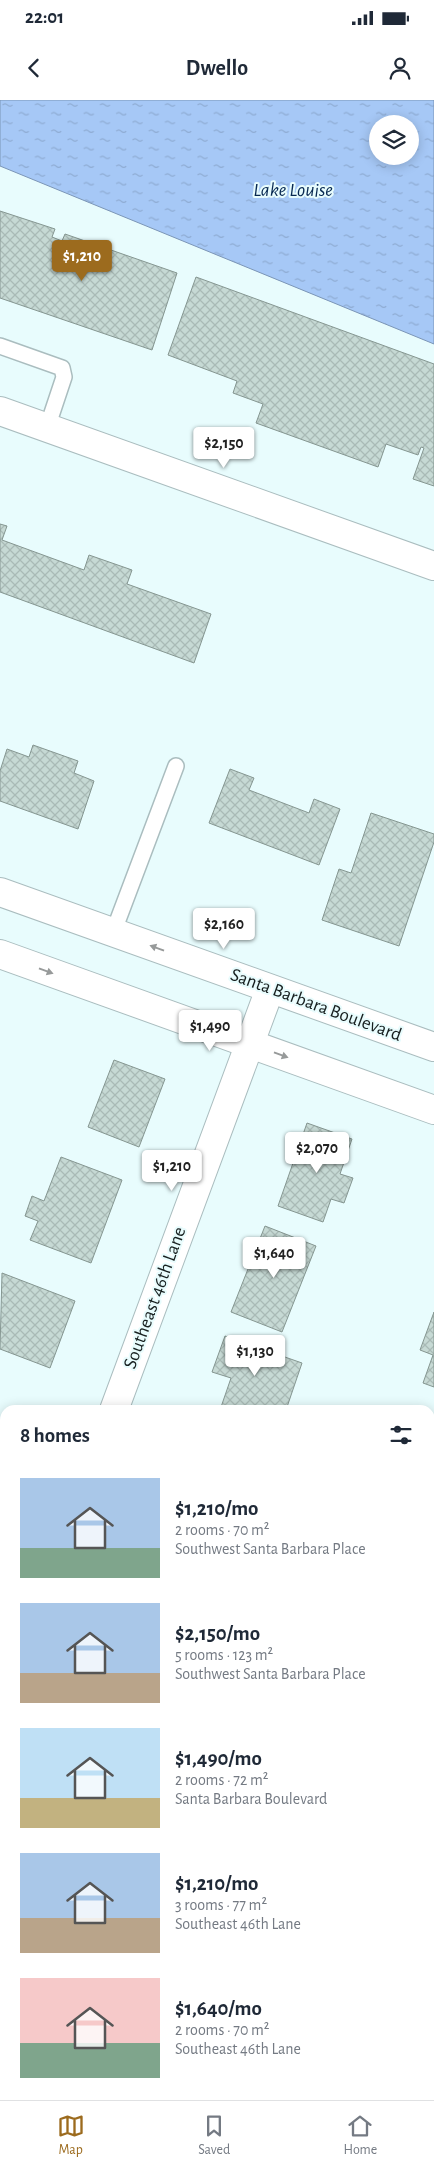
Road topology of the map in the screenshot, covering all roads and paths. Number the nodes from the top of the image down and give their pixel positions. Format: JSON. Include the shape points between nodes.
{"nodes":[{"id":1,"x":0,"y":346,"type":"edge"},
{"id":2,"x":0,"y":411,"type":"edge"},
{"id":3,"x":47,"y":428,"type":"junction"},
{"id":4,"x":434,"y":566,"type":"edge"},
{"id":5,"x":176,"y":766,"type":"dead end"},
{"id":6,"x":0,"y":892,"type":"edge"},
{"id":7,"x":114,"y":933,"type":"junction"},
{"id":8,"x":0,"y":954,"type":"edge"},
{"id":9,"x":270,"y":989,"type":"junction"},
{"id":10,"x":249,"y":1044,"type":"junction"},
{"id":11,"x":434,"y":1047,"type":"edge"},
{"id":12,"x":434,"y":1110,"type":"edge"},
{"id":13,"x":116,"y":1405,"type":"edge"}],
"edges":[{"from":1,"to":3,"type":"lane","via":[[62,368],[64,378]]},
{"from":2,"to":3,"type":"street"},
{"from":3,"to":4,"type":"street"},
{"from":5,"to":7,"type":"lane"},
{"from":6,"to":7,"type":"street","name":"Santa Barbara Boulevard"},
{"from":9,"to":7,"type":"street","name":"Santa Barbara Boulevard","one_way":true},
{"from":8,"to":10,"type":"street","one_way":true},
{"from":9,"to":10,"type":"street","name":"Southeast 46th Lane"},
{"from":9,"to":11,"type":"street","name":"Santa Barbara Boulevard"},
{"from":10,"to":12,"type":"street","one_way":true},
{"from":10,"to":13,"type":"street","name":"Southeast 46th Lane"}]}
